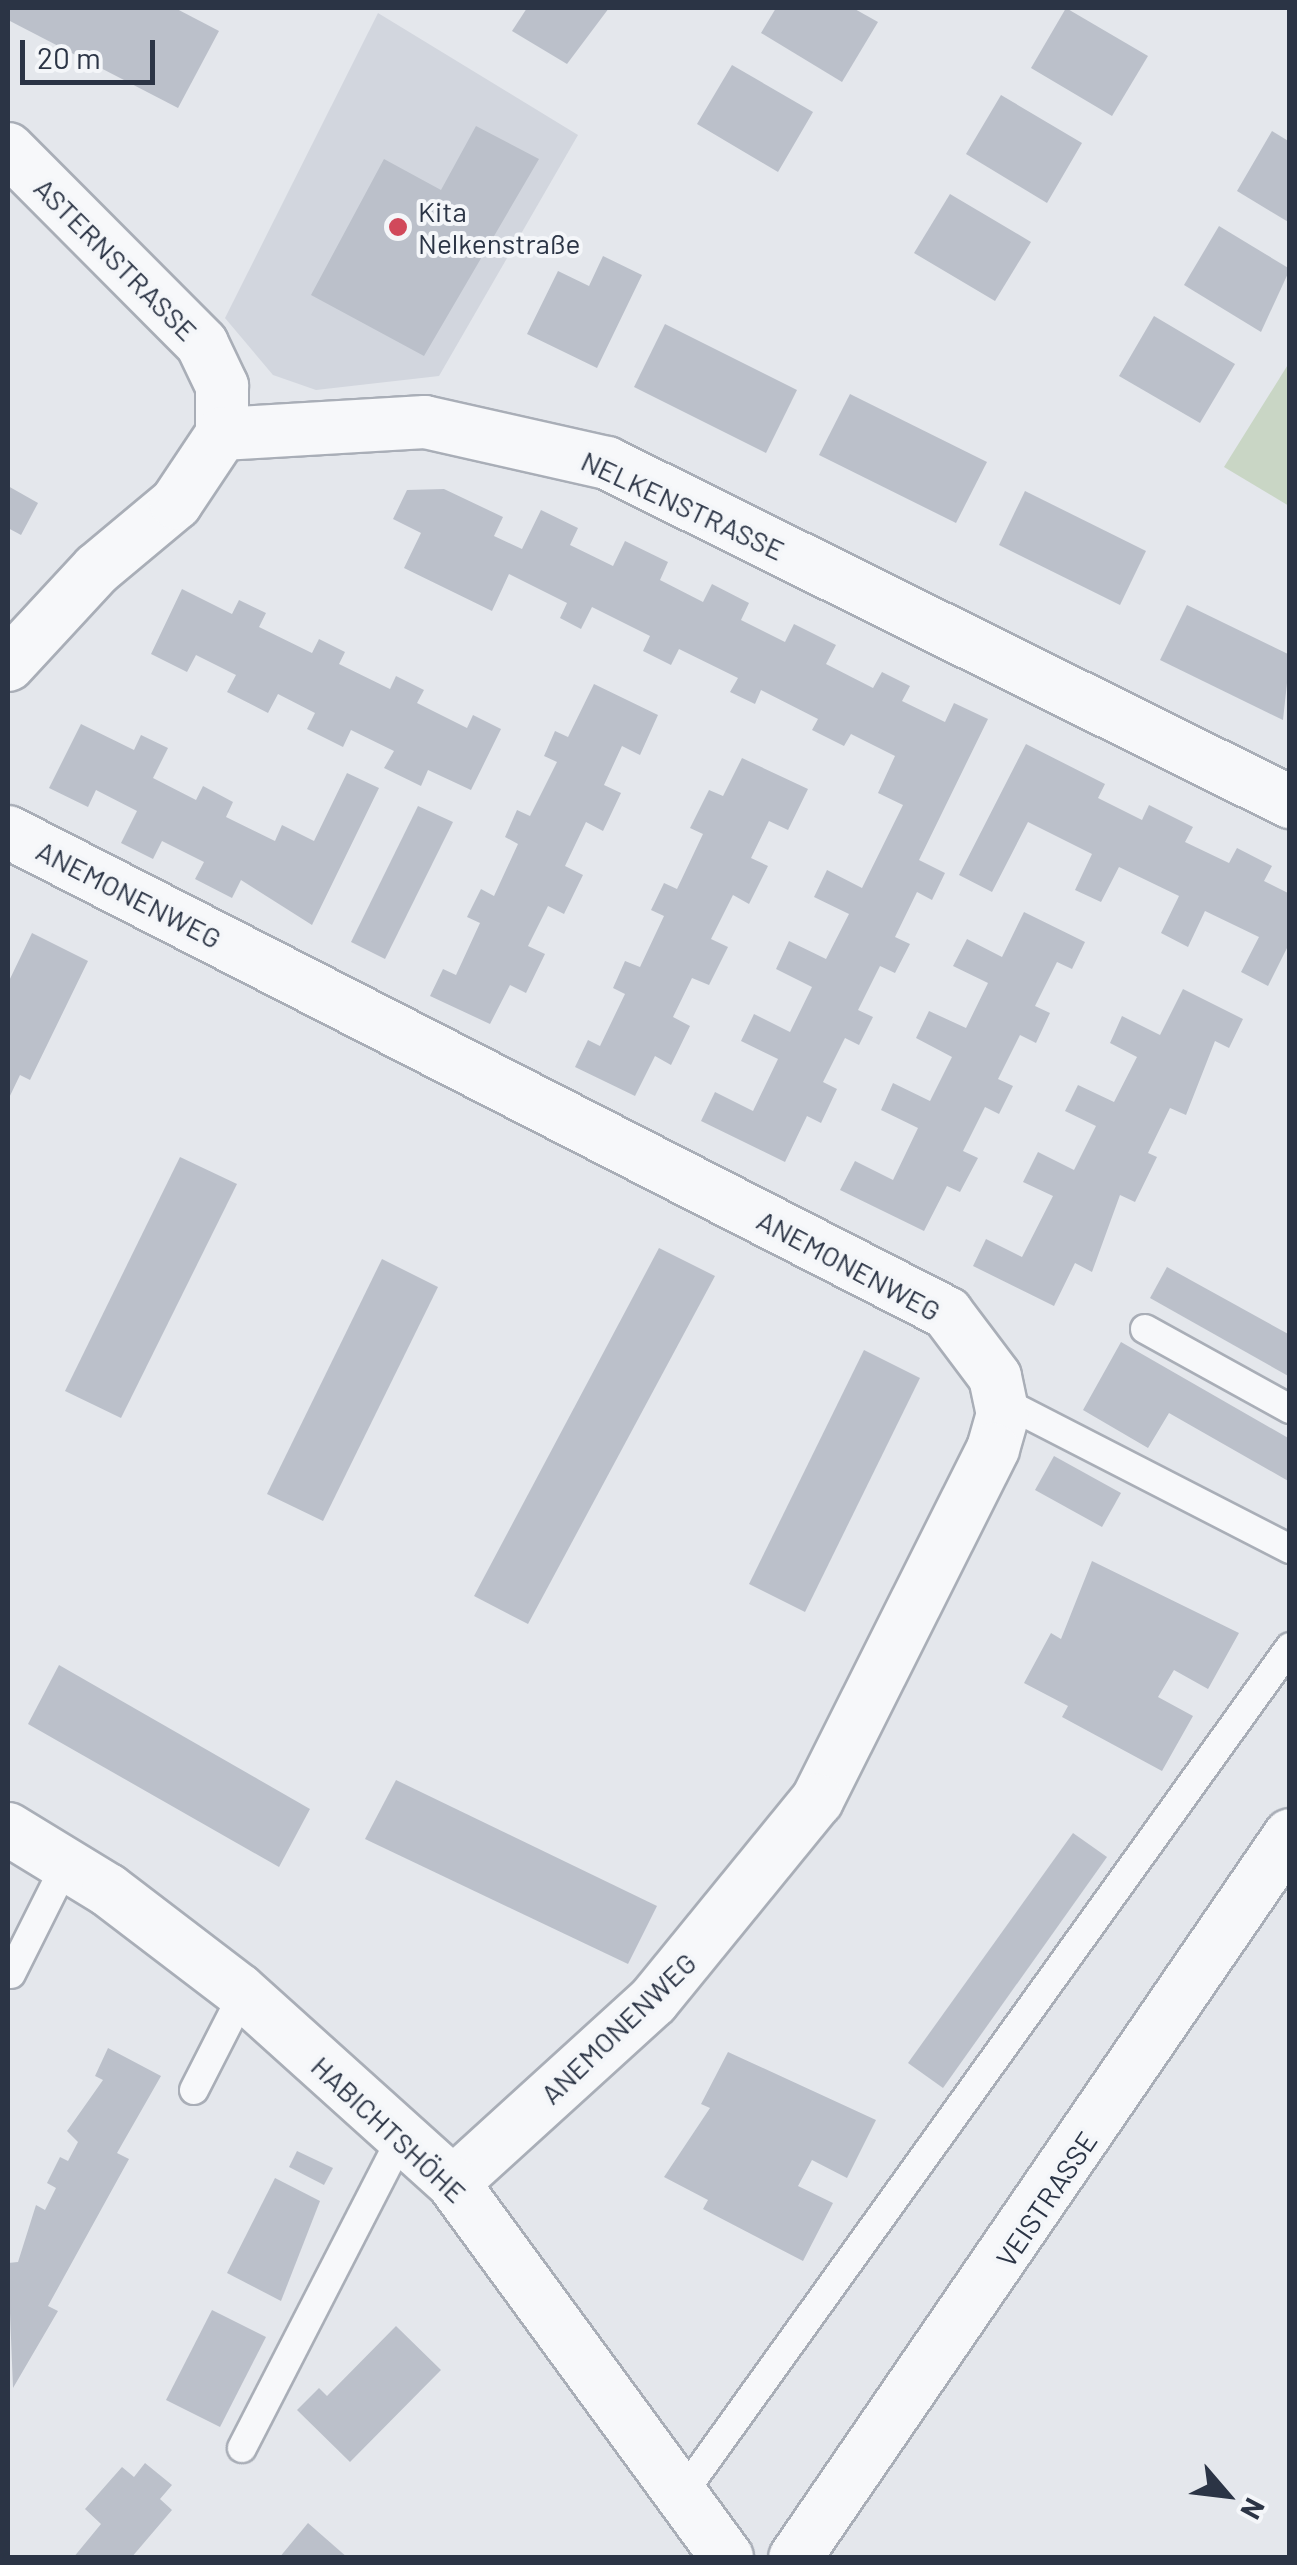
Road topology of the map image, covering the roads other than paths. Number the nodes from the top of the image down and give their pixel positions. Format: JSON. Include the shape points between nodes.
{"nodes":[{"id":1,"x":8,"y":149,"type":"edge"},
{"id":2,"x":222,"y":434,"type":"junction"},
{"id":3,"x":8,"y":664,"type":"edge"},
{"id":4,"x":1290,"y":802,"type":"edge"},
{"id":5,"x":8,"y":832,"type":"edge"},
{"id":6,"x":1145,"y":1329,"type":"dead end"},
{"id":7,"x":1000,"y":1400,"type":"junction"},
{"id":8,"x":1290,"y":1408,"type":"edge"},
{"id":9,"x":1290,"y":1549,"type":"edge"},
{"id":10,"x":1290,"y":1647,"type":"edge"},
{"id":11,"x":8,"y":1829,"type":"edge"},
{"id":12,"x":1290,"y":1835,"type":"edge"},
{"id":13,"x":66,"y":1864,"type":"junction"},
{"id":14,"x":11,"y":1974,"type":"dead end"},
{"id":15,"x":243,"y":1994,"type":"junction"},
{"id":16,"x":194,"y":2090,"type":"dead end"},
{"id":17,"x":402,"y":2137,"type":"junction"},
{"id":18,"x":453,"y":2183,"type":"junction"},
{"id":19,"x":242,"y":2448,"type":"dead end"},
{"id":20,"x":680,"y":2497,"type":"junction"},
{"id":21,"x":727,"y":2558,"type":"edge"},
{"id":22,"x":795,"y":2558,"type":"edge"}],
"edges":[{"from":1,"to":2,"type":"street","name":"ASTERNSTRASSE","via":[[202,344],[222,386]]},
{"from":2,"to":3,"type":"street","via":[[176,503],[97,568]]},
{"from":2,"to":4,"type":"street","name":"NELKENSTRASSE","via":[[425,422],[607,463]]},
{"from":5,"to":7,"type":"street","name":"ANEMONENWEG","via":[[947,1313],[995,1378]]},
{"from":6,"to":8,"type":"lane"},
{"from":7,"to":9,"type":"lane"},
{"from":7,"to":18,"type":"street","name":"ANEMONENWEG","via":[[993,1449],[817,1800],[654,2001]]},
{"from":10,"to":20,"type":"lane"},
{"from":11,"to":13,"type":"street","name":"HABICHTSHÖHE"},
{"from":12,"to":22,"type":"street","name":"VEISTRASSE"},
{"from":13,"to":14,"type":"lane"},
{"from":13,"to":15,"type":"street","name":"HABICHTSHÖHE"},
{"from":15,"to":16,"type":"lane"},
{"from":15,"to":17,"type":"street","name":"HABICHTSHÖHE"},
{"from":17,"to":18,"type":"street","name":"HABICHTSHÖHE"},
{"from":17,"to":19,"type":"lane"},
{"from":18,"to":20,"type":"street","name":"HABICHTSHÖHE"},
{"from":20,"to":21,"type":"street","name":"HABICHTSHÖHE"}]}
